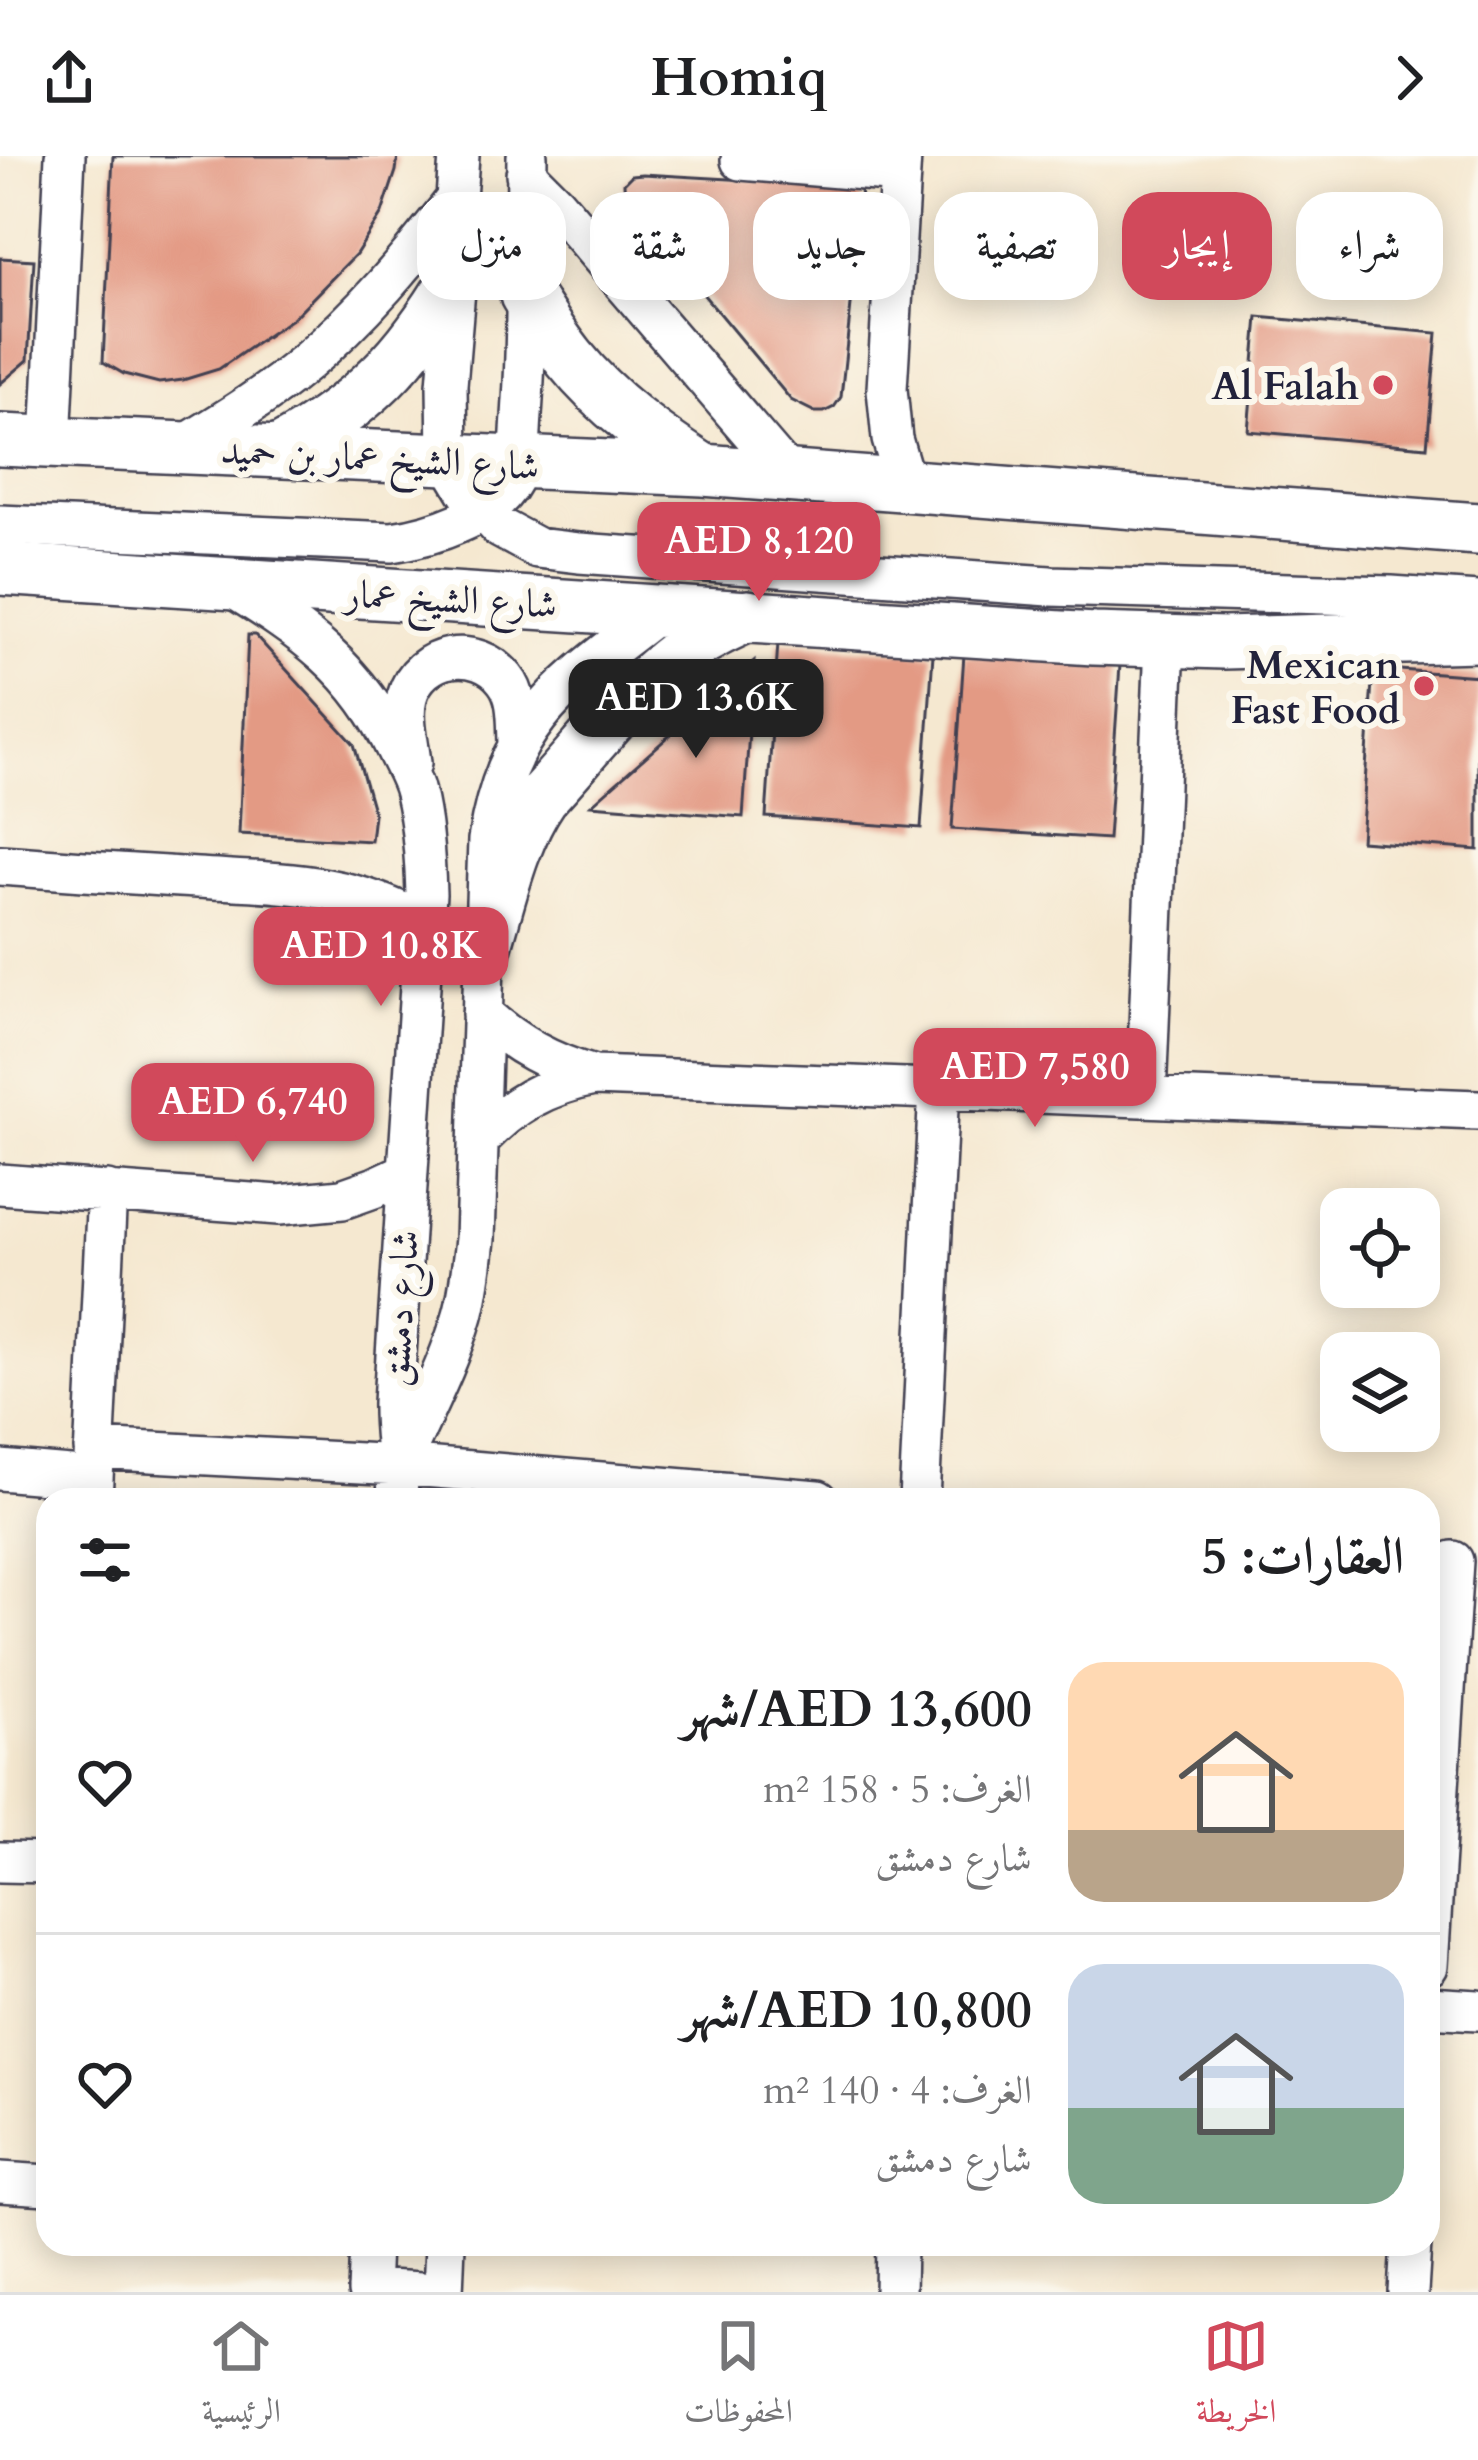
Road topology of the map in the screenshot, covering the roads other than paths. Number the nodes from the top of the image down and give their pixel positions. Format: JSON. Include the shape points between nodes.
{"nodes":[{"id":1,"x":65,"y":156,"type":"edge"},
{"id":2,"x":459,"y":156,"type":"edge"},
{"id":3,"x":741,"y":160,"type":"dead end"},
{"id":4,"x":901,"y":164,"type":"edge"},
{"id":5,"x":526,"y":165,"type":"edge"},
{"id":6,"x":456,"y":192,"type":"edge"},
{"id":7,"x":417,"y":249,"type":"edge"},
{"id":8,"x":443,"y":300,"type":"edge"},
{"id":9,"x":454,"y":300,"type":"edge"},
{"id":10,"x":526,"y":300,"type":"edge"},
{"id":11,"x":529,"y":300,"type":"edge"},
{"id":12,"x":0,"y":440,"type":"edge"},
{"id":13,"x":52,"y":442,"type":"junction"},
{"id":14,"x":180,"y":448,"type":"junction"},
{"id":15,"x":280,"y":451,"type":"junction"},
{"id":16,"x":448,"y":459,"type":"junction"},
{"id":17,"x":518,"y":464,"type":"junction"},
{"id":18,"x":704,"y":470,"type":"junction"},
{"id":19,"x":790,"y":477,"type":"junction"},
{"id":20,"x":906,"y":486,"type":"junction"},
{"id":21,"x":482,"y":509,"type":"junction"},
{"id":22,"x":0,"y":525,"type":"edge"},
{"id":23,"x":1478,"y":529,"type":"edge"},
{"id":24,"x":0,"y":569,"type":"edge"},
{"id":25,"x":227,"y":585,"type":"junction"},
{"id":26,"x":1478,"y":602,"type":"edge"},
{"id":27,"x":661,"y":610,"type":"junction"},
{"id":28,"x":748,"y":616,"type":"junction"},
{"id":29,"x":1478,"y":636,"type":"edge"},
{"id":30,"x":1165,"y":642,"type":"junction"},
{"id":31,"x":518,"y":743,"type":"junction"},
{"id":32,"x":415,"y":790,"type":"junction"},
{"id":33,"x":0,"y":865,"type":"edge"},
{"id":34,"x":424,"y":923,"type":"junction"},
{"id":35,"x":484,"y":952,"type":"junction"},
{"id":36,"x":482,"y":1014,"type":"junction"},
{"id":37,"x":594,"y":1076,"type":"junction"},
{"id":38,"x":939,"y":1088,"type":"junction"},
{"id":39,"x":1146,"y":1097,"type":"junction"},
{"id":40,"x":1478,"y":1110,"type":"edge"},
{"id":41,"x":478,"y":1141,"type":"junction"},
{"id":42,"x":408,"y":1172,"type":"junction"},
{"id":43,"x":0,"y":1184,"type":"edge"},
{"id":44,"x":107,"y":1191,"type":"junction"},
{"id":45,"x":0,"y":1470,"type":"edge"},
{"id":46,"x":93,"y":1476,"type":"edge"},
{"id":47,"x":398,"y":1482,"type":"edge"},
{"id":48,"x":475,"y":1485,"type":"edge"},
{"id":49,"x":544,"y":1488,"type":"edge"},
{"id":50,"x":920,"y":1488,"type":"edge"},
{"id":51,"x":1453,"y":1561,"type":"edge"},
{"id":52,"x":1440,"y":1772,"type":"edge"},
{"id":53,"x":0,"y":1862,"type":"edge"},
{"id":54,"x":36,"y":1863,"type":"edge"},
{"id":55,"x":1440,"y":2008,"type":"edge"},
{"id":56,"x":1478,"y":2010,"type":"edge"},
{"id":57,"x":0,"y":2182,"type":"edge"},
{"id":58,"x":36,"y":2185,"type":"edge"},
{"id":59,"x":369,"y":2256,"type":"edge"},
{"id":60,"x":444,"y":2256,"type":"edge"},
{"id":61,"x":896,"y":2256,"type":"edge"},
{"id":62,"x":1410,"y":2256,"type":"edge"},
{"id":63,"x":368,"y":2290,"type":"edge"},
{"id":64,"x":421,"y":2292,"type":"edge"},
{"id":65,"x":442,"y":2292,"type":"edge"},
{"id":66,"x":895,"y":2292,"type":"edge"},
{"id":67,"x":1408,"y":2292,"type":"edge"}],
"edges":[{"from":1,"to":13,"type":"street"},
{"from":2,"to":6,"type":"street"},
{"from":3,"to":4,"type":"street"},
{"from":4,"to":20,"type":"street","via":[[887,389]]},
{"from":5,"to":19,"type":"street"},
{"from":7,"to":14,"type":"street","via":[[304,364]]},
{"from":8,"to":15,"type":"main road","via":[[400,361],[324,427]]},
{"from":9,"to":16,"type":"street"},
{"from":10,"to":17,"type":"street"},
{"from":11,"to":18,"type":"main road","via":[[608,398]]},
{"from":12,"to":13,"type":"main road","name":"شارع الشيخ عمار بن حميد"},
{"from":13,"to":14,"type":"main road","name":"شارع الشيخ عمار بن حميد"},
{"from":14,"to":15,"type":"main road","name":"شارع الشيخ عمار بن حميد"},
{"from":15,"to":16,"type":"main road","name":"شارع الشيخ عمار بن حميد"},
{"from":16,"to":17,"type":"main road","name":"شارع الشيخ عمار بن حميد"},
{"from":16,"to":21,"type":"street"},
{"from":17,"to":18,"type":"main road","name":"شارع الشيخ عمار بن حميد"},
{"from":17,"to":21,"type":"street","via":[[512,483]]},
{"from":18,"to":19,"type":"main road","name":"شارع الشيخ عمار بن حميد"},
{"from":19,"to":20,"type":"main road","name":"شارع الشيخ عمار بن حميد"},
{"from":20,"to":23,"type":"main road","name":"شارع الشيخ عمار بن حميد"},
{"from":21,"to":22,"type":"street","via":[[445,530],[392,542]]},
{"from":21,"to":26,"type":"street","via":[[537,548],[579,553],[1070,587]]},
{"from":24,"to":25,"type":"main road","name":"شارع الشيخ عمار"},
{"from":25,"to":27,"type":"main road","name":"شارع الشيخ عمار"},
{"from":25,"to":32,"type":"street","name":"شارع دمشق","via":[[292,624],[351,678]]},
{"from":27,"to":28,"type":"main road","name":"شارع الشيخ عمار"},
{"from":27,"to":31,"type":"street","name":"شارع دمشق","via":[[571,680]]},
{"from":28,"to":30,"type":"main road","name":"شارع الشيخ عمار"},
{"from":28,"to":35,"type":"main road","via":[[658,671],[542,796],[516,848]]},
{"from":29,"to":30,"type":"main road","name":"شارع الشيخ عمار"},
{"from":30,"to":39,"type":"street"},
{"from":31,"to":32,"type":"street","via":[[508,682],[491,664],[442,658],[407,695]]},
{"from":31,"to":35,"type":"street","name":"شارع دمشق","via":[[494,803]]},
{"from":32,"to":34,"type":"street","name":"شارع دمشق"},
{"from":33,"to":34,"type":"street","via":[[311,885],[369,897]]},
{"from":34,"to":42,"type":"street","name":"شارع دمشق"},
{"from":35,"to":36,"type":"street","name":"شارع دمشق"},
{"from":36,"to":37,"type":"street","via":[[522,1047]]},
{"from":36,"to":41,"type":"street","name":"شارع دمشق"},
{"from":37,"to":38,"type":"street"},
{"from":37,"to":41,"type":"street","via":[[542,1091]]},
{"from":38,"to":39,"type":"street"},
{"from":38,"to":50,"type":"street"},
{"from":39,"to":40,"type":"street"},
{"from":41,"to":47,"type":"street","name":"شارع دمشق","via":[[465,1310]]},
{"from":42,"to":44,"type":"street","via":[[310,1204]]},
{"from":42,"to":47,"type":"street","name":"شارع دمشق","via":[[392,1423]]},
{"from":43,"to":44,"type":"street"},
{"from":44,"to":46,"type":"street"},
{"from":45,"to":46,"type":"street"},
{"from":46,"to":47,"type":"street"},
{"from":47,"to":48,"type":"street"},
{"from":48,"to":49,"type":"street"},
{"from":51,"to":52,"type":"street"},
{"from":53,"to":54,"type":"street"},
{"from":55,"to":56,"type":"street"},
{"from":57,"to":58,"type":"street"},
{"from":59,"to":63,"type":"street"},
{"from":60,"to":65,"type":"street"},
{"from":61,"to":66,"type":"street"},
{"from":62,"to":67,"type":"street"},
{"from":63,"to":64,"type":"street"}]}
